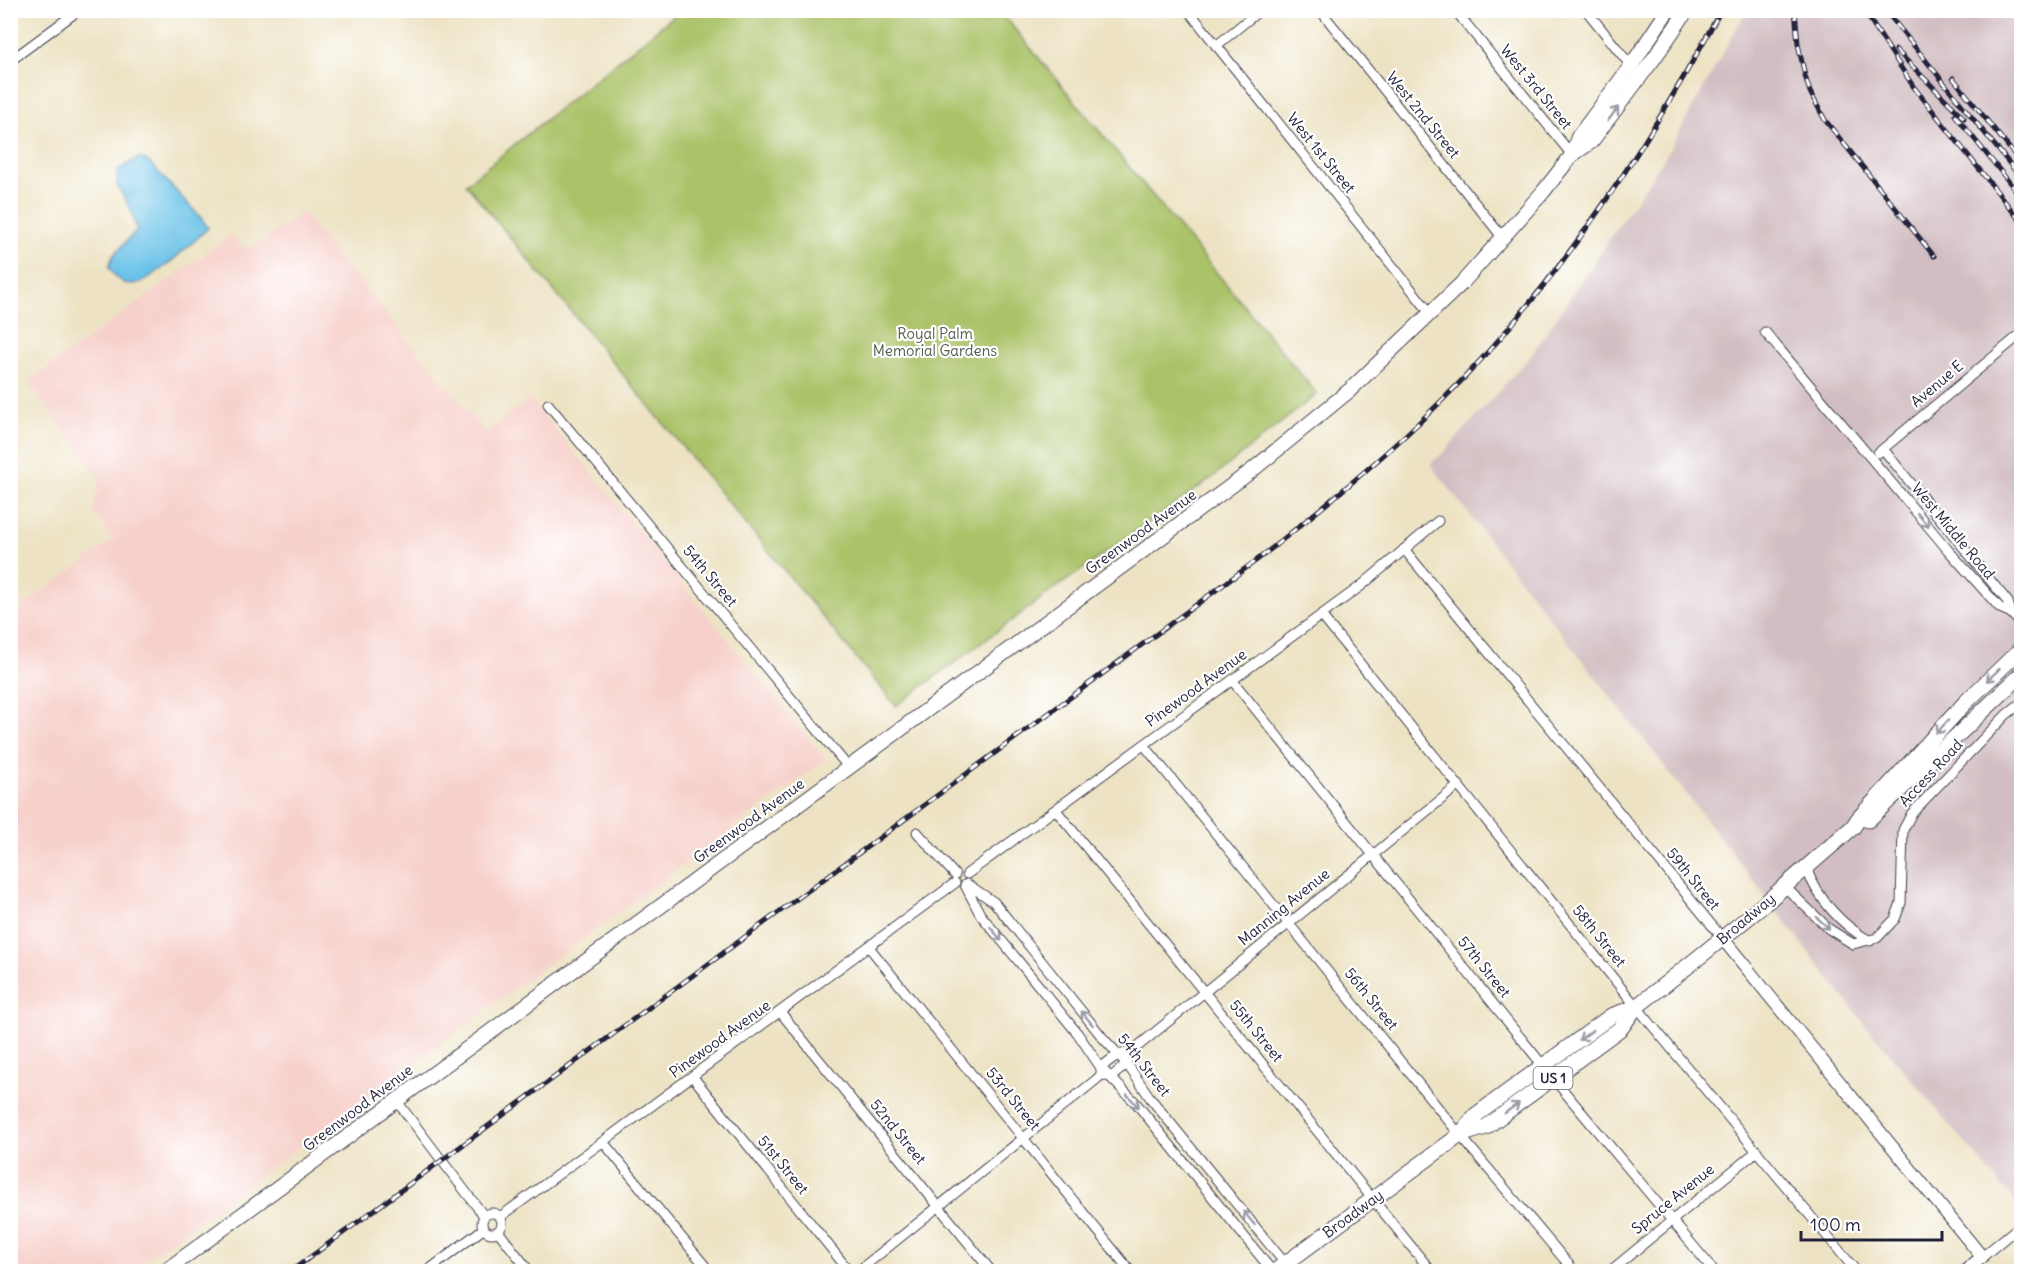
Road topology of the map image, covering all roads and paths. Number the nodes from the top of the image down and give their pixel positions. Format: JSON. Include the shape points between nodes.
{"nodes":[{"id":1,"x":80,"y":10,"type":"edge"},
{"id":2,"x":1188,"y":10,"type":"edge"},
{"id":3,"x":1260,"y":10,"type":"edge"},
{"id":4,"x":1320,"y":10,"type":"edge"},
{"id":5,"x":1455,"y":10,"type":"edge"},
{"id":6,"x":1586,"y":10,"type":"edge"},
{"id":7,"x":1668,"y":10,"type":"edge"},
{"id":8,"x":1686,"y":10,"type":"edge"},
{"id":9,"x":1216,"y":46,"type":"junction"},
{"id":10,"x":10,"y":61,"type":"edge"},
{"id":11,"x":1631,"y":66,"type":"junction"},
{"id":12,"x":1572,"y":155,"type":"junction"},
{"id":13,"x":1503,"y":238,"type":"junction"},
{"id":14,"x":1431,"y":314,"type":"junction"},
{"id":15,"x":1765,"y":332,"type":"dead end"},
{"id":16,"x":2022,"y":333,"type":"edge"},
{"id":17,"x":548,"y":404,"type":"dead end"},
{"id":18,"x":1883,"y":449,"type":"junction"},
{"id":19,"x":1872,"y":458,"type":"junction"},
{"id":20,"x":1438,"y":521,"type":"dead end"},
{"id":21,"x":1404,"y":549,"type":"junction"},
{"id":22,"x":2011,"y":613,"type":"junction"},
{"id":23,"x":1321,"y":615,"type":"junction"},
{"id":24,"x":2022,"y":625,"type":"edge"},
{"id":25,"x":2022,"y":648,"type":"edge"},
{"id":26,"x":2022,"y":674,"type":"edge"},
{"id":27,"x":1232,"y":680,"type":"junction"},
{"id":28,"x":2022,"y":702,"type":"edge"},
{"id":29,"x":1144,"y":745,"type":"junction"},
{"id":30,"x":849,"y":768,"type":"junction"},
{"id":31,"x":1459,"y":785,"type":"junction"},
{"id":32,"x":1056,"y":810,"type":"junction"},
{"id":33,"x":1853,"y":827,"type":"junction"},
{"id":34,"x":917,"y":832,"type":"dead end"},
{"id":35,"x":1374,"y":854,"type":"junction"},
{"id":36,"x":1806,"y":868,"type":"junction"},
{"id":37,"x":962,"y":880,"type":"junction"},
{"id":38,"x":1785,"y":887,"type":"junction"},
{"id":39,"x":1289,"y":922,"type":"junction"},
{"id":40,"x":1723,"y":939,"type":"junction"},
{"id":41,"x":1869,"y":941,"type":"junction"},
{"id":42,"x":869,"y":948,"type":"junction"},
{"id":43,"x":1204,"y":991,"type":"junction"},
{"id":44,"x":1636,"y":1007,"type":"junction"},
{"id":45,"x":781,"y":1012,"type":"junction"},
{"id":46,"x":1129,"y":1052,"type":"junction"},
{"id":47,"x":1118,"y":1053,"type":"junction"},
{"id":48,"x":1127,"y":1064,"type":"junction"},
{"id":49,"x":1549,"y":1072,"type":"junction"},
{"id":50,"x":1104,"y":1073,"type":"junction"},
{"id":51,"x":693,"y":1077,"type":"junction"},
{"id":52,"x":396,"y":1100,"type":"junction"},
{"id":53,"x":1460,"y":1135,"type":"junction"},
{"id":54,"x":1024,"y":1137,"type":"junction"},
{"id":55,"x":604,"y":1143,"type":"junction"},
{"id":56,"x":1757,"y":1150,"type":"junction"},
{"id":57,"x":1372,"y":1200,"type":"junction"},
{"id":58,"x":939,"y":1206,"type":"junction"},
{"id":59,"x":484,"y":1216,"type":"junction"},
{"id":60,"x":500,"y":1217,"type":"junction"},
{"id":61,"x":1672,"y":1220,"type":"junction"},
{"id":62,"x":2022,"y":1224,"type":"edge"},
{"id":63,"x":483,"y":1229,"type":"junction"},
{"id":64,"x":498,"y":1231,"type":"junction"},
{"id":65,"x":1982,"y":1257,"type":"junction"},
{"id":66,"x":1281,"y":1269,"type":"edge"},
{"id":67,"x":164,"y":1272,"type":"edge"},
{"id":68,"x":426,"y":1272,"type":"edge"},
{"id":69,"x":530,"y":1272,"type":"edge"},
{"id":70,"x":710,"y":1272,"type":"edge"},
{"id":71,"x":850,"y":1272,"type":"edge"},
{"id":72,"x":857,"y":1272,"type":"edge"},
{"id":73,"x":992,"y":1272,"type":"edge"},
{"id":74,"x":1131,"y":1272,"type":"edge"},
{"id":75,"x":1432,"y":1272,"type":"edge"},
{"id":76,"x":1575,"y":1272,"type":"edge"},
{"id":77,"x":1609,"y":1272,"type":"edge"},
{"id":78,"x":1715,"y":1272,"type":"edge"},
{"id":79,"x":1857,"y":1272,"type":"edge"},
{"id":80,"x":1964,"y":1272,"type":"edge"}],
"edges":[{"from":1,"to":10,"type":"street"},
{"from":2,"to":9,"type":"street","name":"West 1st Street"},
{"from":3,"to":9,"type":"street"},
{"from":4,"to":13,"type":"street","name":"West 2nd Street"},
{"from":5,"to":12,"type":"street","name":"West 3rd Street"},
{"from":6,"to":11,"type":"street"},
{"from":7,"to":11,"type":"main road"},
{"from":12,"to":8,"type":"main road","one_way":true,"via":[[1591,142]]},
{"from":9,"to":14,"type":"street","name":"West 1st Street"},
{"from":11,"to":12,"type":"main road","via":[[1578,137]]},
{"from":12,"to":13,"type":"main road","name":"Greenwood Avenue"},
{"from":13,"to":14,"type":"main road","name":"Greenwood Avenue"},
{"from":14,"to":30,"type":"main road","name":"Greenwood Avenue","via":[[1350,390],[1250,472]]},
{"from":15,"to":19,"type":"street","name":"West Middle Road"},
{"from":16,"to":18,"type":"street","name":"Avenue E"},
{"from":17,"to":30,"type":"street","name":"54th Street"},
{"from":18,"to":19,"type":"street","name":"Avenue E"},
{"from":18,"to":22,"type":"street","name":"West Middle Road","via":[[2008,602]]},
{"from":19,"to":22,"type":"street","name":"West Middle Road","one_way":true,"via":[[2000,608]]},
{"from":20,"to":21,"type":"street","name":"Pinewood Avenue"},
{"from":21,"to":23,"type":"street","name":"Pinewood Avenue"},
{"from":21,"to":40,"type":"street","name":"59th Street"},
{"from":22,"to":24,"type":"street"},
{"from":23,"to":27,"type":"street","name":"Pinewood Avenue"},
{"from":23,"to":31,"type":"street","name":"58th Street"},
{"from":25,"to":33,"type":"main road","name":"Broadway","number":"US 1","one_way":true,"via":[[1965,702]]},
{"from":26,"to":33,"type":"main road","name":"Broadway","number":"US 1","via":[[1862,826]]},
{"from":27,"to":29,"type":"street","name":"Pinewood Avenue"},
{"from":27,"to":35,"type":"street","name":"57th Street"},
{"from":28,"to":41,"type":"street","name":"Access Road","via":[[1912,813],[1903,830],[1901,903],[1895,919]]},
{"from":29,"to":32,"type":"street","name":"Pinewood Avenue"},
{"from":29,"to":39,"type":"street","name":"56th Street"},
{"from":30,"to":52,"type":"main road","name":"Greenwood Avenue"},
{"from":31,"to":35,"type":"street","name":"Manning Avenue"},
{"from":31,"to":44,"type":"street","name":"58th Street"},
{"from":32,"to":37,"type":"street","name":"Pinewood Avenue"},
{"from":32,"to":43,"type":"street","name":"55th Street"},
{"from":33,"to":36,"type":"main road","name":"Broadway","number":"US 1"},
{"from":34,"to":37,"type":"street","name":"54th Street"},
{"from":35,"to":39,"type":"street","name":"Manning Avenue"},
{"from":35,"to":49,"type":"street","name":"57th Street"},
{"from":36,"to":38,"type":"main road","name":"Broadway","number":"US 1"},
{"from":36,"to":41,"type":"street","via":[[1830,908]]},
{"from":37,"to":42,"type":"street","name":"Pinewood Avenue"},
{"from":47,"to":37,"type":"street","name":"54th Street","one_way":true,"via":[[994,902]]},
{"from":37,"to":50,"type":"street","name":"54th Street","one_way":true,"via":[[980,914],[1078,1034]]},
{"from":38,"to":40,"type":"main road","name":"Broadway","number":"US 1"},
{"from":38,"to":41,"type":"street","one_way":true,"via":[[1829,929],[1853,944]]},
{"from":39,"to":43,"type":"street","name":"Manning Avenue"},
{"from":39,"to":53,"type":"street","name":"56th Street"},
{"from":40,"to":44,"type":"main road","name":"Broadway","number":"US 1"},
{"from":40,"to":65,"type":"street","name":"59th Street"},
{"from":42,"to":45,"type":"street","name":"Pinewood Avenue"},
{"from":42,"to":54,"type":"street","name":"53rd Street"},
{"from":43,"to":46,"type":"street","name":"Manning Avenue"},
{"from":43,"to":57,"type":"street","name":"55th Street"},
{"from":44,"to":49,"type":"main road","name":"Broadway","number":"US 1","via":[[1622,1028]]},
{"from":44,"to":56,"type":"street","name":"58th Street"},
{"from":45,"to":51,"type":"street","name":"Pinewood Avenue"},
{"from":45,"to":58,"type":"street","name":"52nd Street"},
{"from":46,"to":47,"type":"street"},
{"from":46,"to":48,"type":"street"},
{"from":47,"to":48,"type":"street","name":"54th Street"},
{"from":47,"to":50,"type":"street"},
{"from":48,"to":50,"type":"street"},
{"from":66,"to":48,"type":"street","name":"54th Street","one_way":true},
{"from":49,"to":53,"type":"main road","name":"Broadway","number":"US 1","via":[[1486,1127]]},
{"from":49,"to":61,"type":"street","name":"57th Street"},
{"from":50,"to":54,"type":"street"},
{"from":50,"to":66,"type":"street","name":"54th Street","one_way":true,"via":[[1136,1103]]},
{"from":51,"to":55,"type":"street","name":"Pinewood Avenue"},
{"from":51,"to":71,"type":"street","name":"51st Street"},
{"from":52,"to":59,"type":"street"},
{"from":52,"to":67,"type":"main road","name":"Greenwood Avenue"},
{"from":53,"to":57,"type":"main road","name":"Broadway","number":"US 1"},
{"from":53,"to":76,"type":"street","name":"56th Street"},
{"from":54,"to":58,"type":"street"},
{"from":54,"to":74,"type":"street","name":"53rd Street"},
{"from":55,"to":60,"type":"street","name":"Pinewood Avenue"},
{"from":55,"to":70,"type":"street"},
{"from":56,"to":61,"type":"street","name":"Spruce Avenue"},
{"from":56,"to":79,"type":"street","name":"58th Street"},
{"from":57,"to":66,"type":"main road","name":"Broadway","number":"US 1"},
{"from":57,"to":75,"type":"street","name":"55th Street"},
{"from":58,"to":72,"type":"street"},
{"from":58,"to":73,"type":"street","name":"52nd Street"},
{"from":59,"to":60,"type":"street","via":[[493,1212]]},
{"from":59,"to":63,"type":"street"},
{"from":60,"to":64,"type":"street"},
{"from":61,"to":77,"type":"street","name":"Spruce Avenue"},
{"from":61,"to":78,"type":"street","name":"57th Street"},
{"from":62,"to":65,"type":"street"},
{"from":63,"to":64,"type":"street","via":[[489,1233]]},
{"from":63,"to":68,"type":"street"},
{"from":64,"to":69,"type":"street"},
{"from":65,"to":80,"type":"street"}]}
